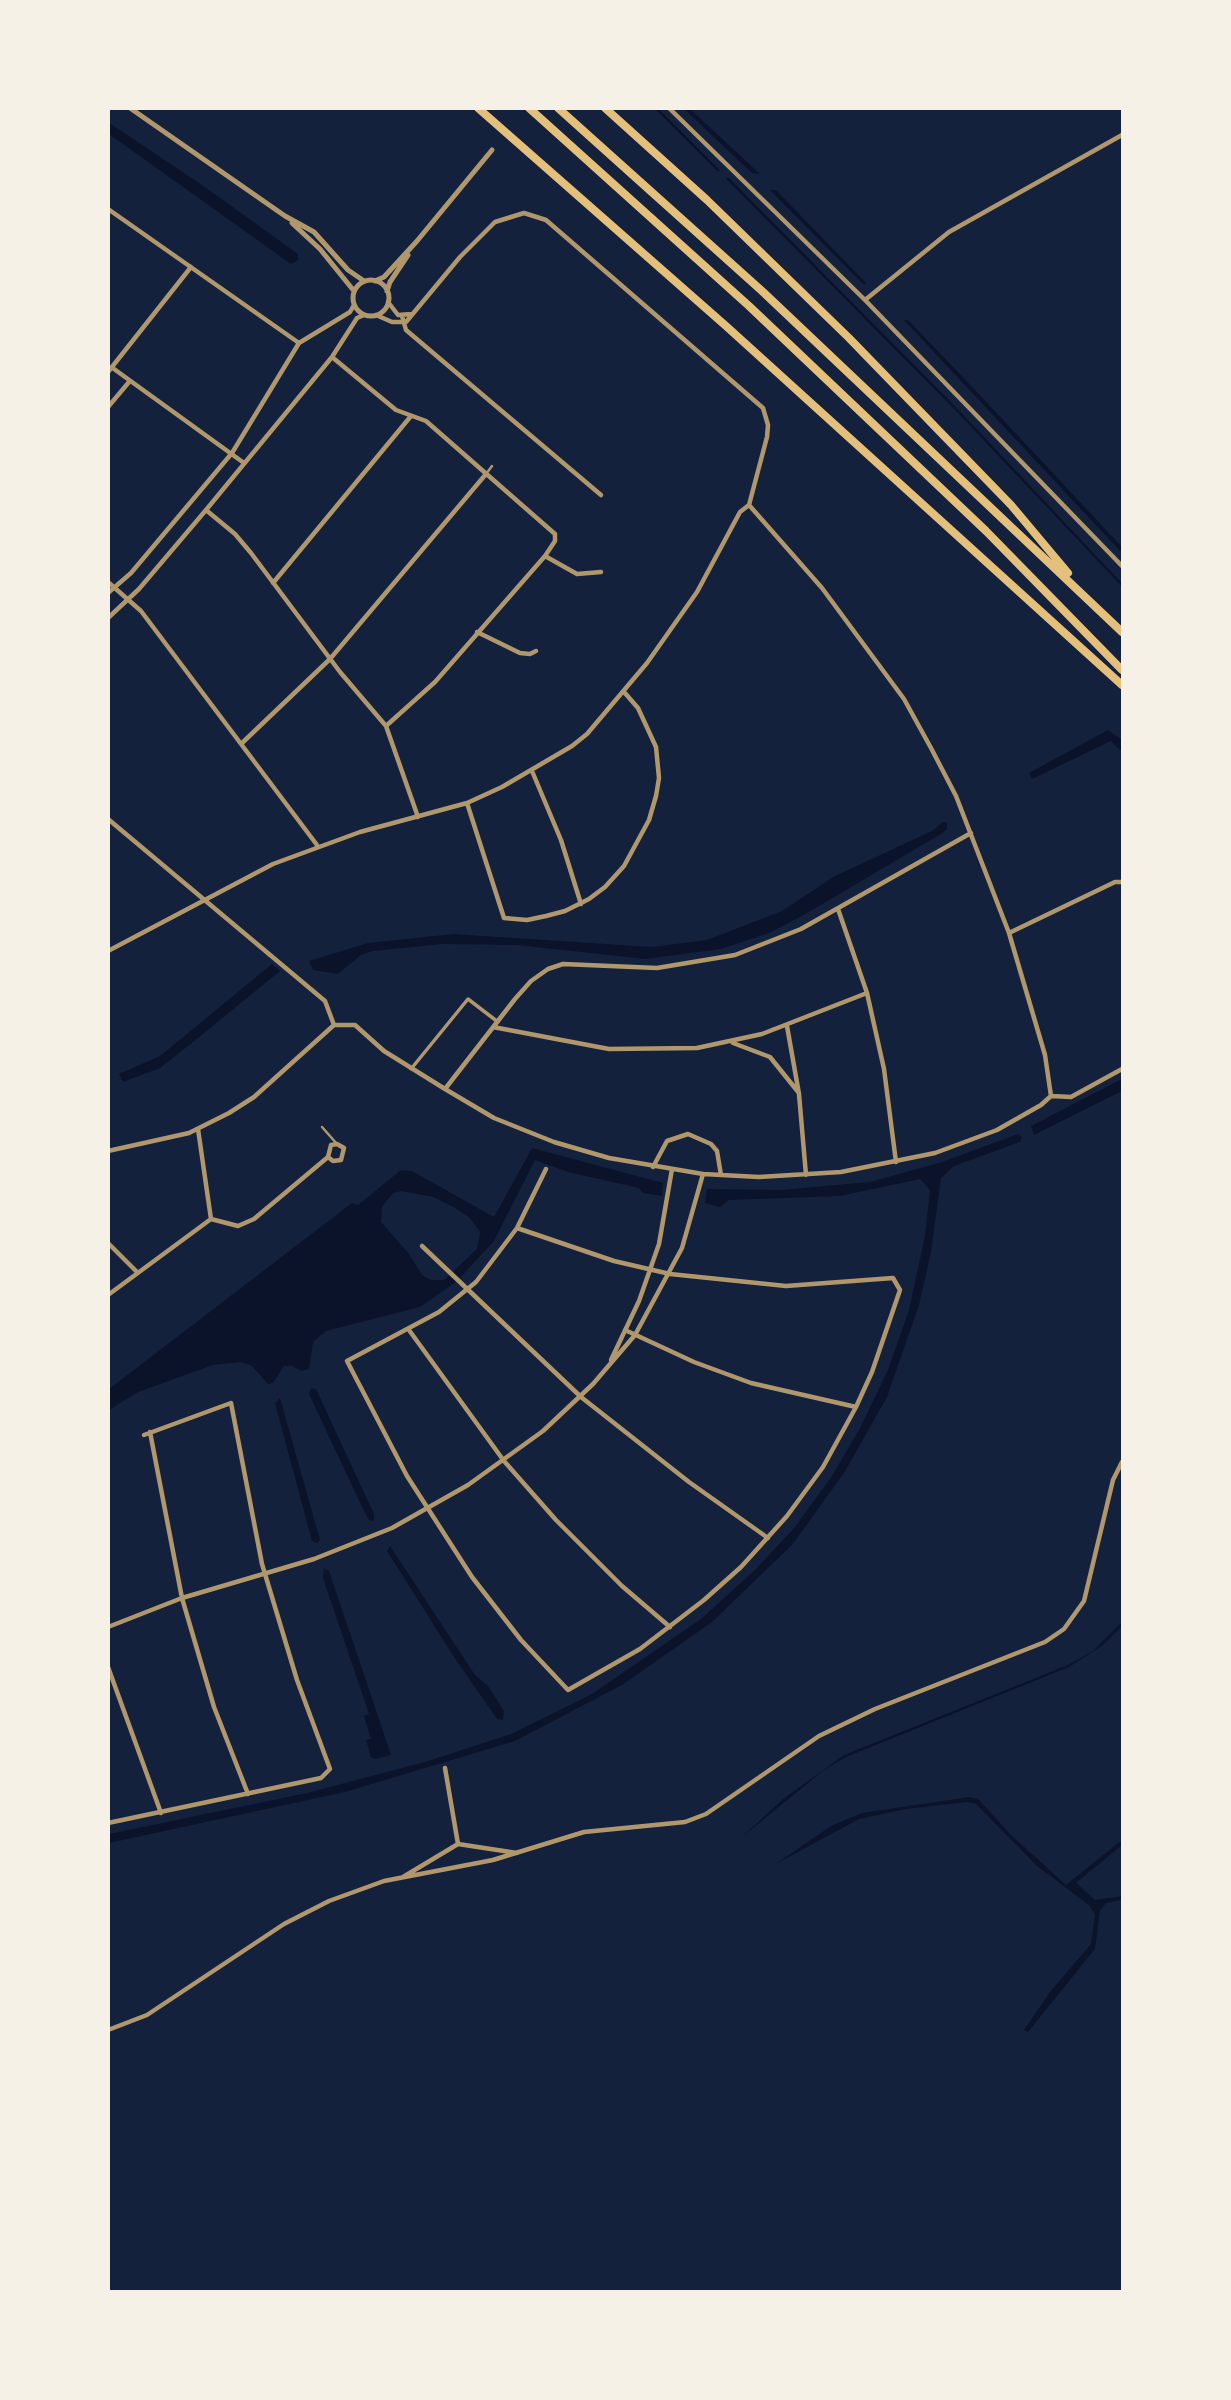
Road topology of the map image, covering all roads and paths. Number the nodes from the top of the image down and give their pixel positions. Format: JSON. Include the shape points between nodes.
{"nodes":[{"id":1,"x":130,"y":108,"type":"edge"},
{"id":2,"x":478,"y":108,"type":"edge"},
{"id":3,"x":528,"y":108,"type":"edge"},
{"id":4,"x":558,"y":108,"type":"edge"},
{"id":5,"x":605,"y":108,"type":"edge"},
{"id":6,"x":669,"y":108,"type":"edge"},
{"id":7,"x":1122,"y":135,"type":"edge"},
{"id":8,"x":492,"y":150,"type":"dead end"},
{"id":9,"x":108,"y":209,"type":"edge"},
{"id":10,"x":285,"y":216,"type":"junction"},
{"id":11,"x":417,"y":241,"type":"junction"},
{"id":12,"x":191,"y":267,"type":"junction"},
{"id":13,"x":364,"y":281,"type":"junction"},
{"id":14,"x":375,"y":281,"type":"junction"},
{"id":15,"x":354,"y":291,"type":"junction"},
{"id":16,"x":387,"y":291,"type":"junction"},
{"id":17,"x":865,"y":300,"type":"junction"},
{"id":18,"x":388,"y":302,"type":"junction"},
{"id":19,"x":354,"y":305,"type":"junction"},
{"id":20,"x":413,"y":314,"type":"junction"},
{"id":21,"x":364,"y":315,"type":"junction"},
{"id":22,"x":376,"y":315,"type":"junction"},
{"id":23,"x":402,"y":316,"type":"junction"},
{"id":24,"x":402,"y":323,"type":"junction"},
{"id":25,"x":299,"y":343,"type":"junction"},
{"id":26,"x":332,"y":357,"type":"junction"},
{"id":27,"x":111,"y":371,"type":"edge"},
{"id":28,"x":129,"y":382,"type":"junction"},
{"id":29,"x":108,"y":407,"type":"edge"},
{"id":30,"x":411,"y":416,"type":"junction"},
{"id":31,"x":232,"y":453,"type":"junction"},
{"id":32,"x":244,"y":463,"type":"junction"},
{"id":33,"x":492,"y":466,"type":"dead end"},
{"id":34,"x":486,"y":474,"type":"junction"},
{"id":35,"x":601,"y":495,"type":"dead end"},
{"id":36,"x":749,"y":505,"type":"junction"},
{"id":37,"x":206,"y":510,"type":"junction"},
{"id":38,"x":545,"y":556,"type":"junction"},
{"id":39,"x":1122,"y":566,"type":"edge"},
{"id":40,"x":601,"y":572,"type":"dead end"},
{"id":41,"x":108,"y":582,"type":"edge"},
{"id":42,"x":273,"y":583,"type":"junction"},
{"id":43,"x":116,"y":586,"type":"junction"},
{"id":44,"x":108,"y":593,"type":"edge"},
{"id":45,"x":1086,"y":594,"type":"junction"},
{"id":46,"x":130,"y":598,"type":"junction"},
{"id":47,"x":108,"y":618,"type":"edge"},
{"id":48,"x":477,"y":632,"type":"junction"},
{"id":49,"x":1122,"y":632,"type":"edge"},
{"id":50,"x":536,"y":651,"type":"dead end"},
{"id":51,"x":330,"y":659,"type":"junction"},
{"id":52,"x":1122,"y":670,"type":"edge"},
{"id":53,"x":1122,"y":685,"type":"edge"},
{"id":54,"x":624,"y":692,"type":"junction"},
{"id":55,"x":386,"y":726,"type":"junction"},
{"id":56,"x":241,"y":744,"type":"junction"},
{"id":57,"x":532,"y":771,"type":"junction"},
{"id":58,"x":467,"y":803,"type":"junction"},
{"id":59,"x":418,"y":817,"type":"junction"},
{"id":60,"x":108,"y":819,"type":"edge"},
{"id":61,"x":971,"y":833,"type":"junction"},
{"id":62,"x":317,"y":845,"type":"junction"},
{"id":63,"x":1122,"y":882,"type":"edge"},
{"id":64,"x":204,"y":899,"type":"junction"},
{"id":65,"x":581,"y":904,"type":"junction"},
{"id":66,"x":838,"y":909,"type":"junction"},
{"id":67,"x":1009,"y":933,"type":"junction"},
{"id":68,"x":108,"y":951,"type":"edge"},
{"id":69,"x":867,"y":993,"type":"junction"},
{"id":70,"x":498,"y":1022,"type":"junction"},
{"id":71,"x":334,"y":1025,"type":"junction"},
{"id":72,"x":787,"y":1026,"type":"junction"},
{"id":73,"x":493,"y":1027,"type":"junction"},
{"id":74,"x":732,"y":1042,"type":"junction"},
{"id":75,"x":411,"y":1069,"type":"junction"},
{"id":76,"x":1122,"y":1069,"type":"edge"},
{"id":77,"x":445,"y":1090,"type":"junction"},
{"id":78,"x":799,"y":1094,"type":"junction"},
{"id":79,"x":1051,"y":1096,"type":"junction"},
{"id":80,"x":322,"y":1127,"type":"dead end"},
{"id":81,"x":198,"y":1129,"type":"junction"},
{"id":82,"x":337,"y":1144,"type":"junction"},
{"id":83,"x":108,"y":1151,"type":"edge"},
{"id":84,"x":328,"y":1157,"type":"junction"},
{"id":85,"x":896,"y":1162,"type":"junction"},
{"id":86,"x":653,"y":1167,"type":"junction"},
{"id":87,"x":546,"y":1169,"type":"dead end"},
{"id":88,"x":672,"y":1169,"type":"junction"},
{"id":89,"x":703,"y":1174,"type":"junction"},
{"id":90,"x":721,"y":1175,"type":"junction"},
{"id":91,"x":806,"y":1175,"type":"junction"},
{"id":92,"x":211,"y":1219,"type":"junction"},
{"id":93,"x":517,"y":1227,"type":"junction"},
{"id":94,"x":108,"y":1243,"type":"edge"},
{"id":95,"x":422,"y":1246,"type":"dead end"},
{"id":96,"x":651,"y":1270,"type":"junction"},
{"id":97,"x":137,"y":1272,"type":"junction"},
{"id":98,"x":670,"y":1274,"type":"junction"},
{"id":99,"x":467,"y":1289,"type":"junction"},
{"id":100,"x":108,"y":1295,"type":"edge"},
{"id":101,"x":409,"y":1330,"type":"junction"},
{"id":102,"x":625,"y":1330,"type":"junction"},
{"id":103,"x":635,"y":1335,"type":"junction"},
{"id":104,"x":611,"y":1363,"type":"junction"},
{"id":105,"x":581,"y":1396,"type":"junction"},
{"id":106,"x":856,"y":1407,"type":"junction"},
{"id":107,"x":150,"y":1432,"type":"junction"},
{"id":108,"x":144,"y":1435,"type":"dead end"},
{"id":109,"x":504,"y":1461,"type":"junction"},
{"id":110,"x":1122,"y":1462,"type":"edge"},
{"id":111,"x":427,"y":1509,"type":"junction"},
{"id":112,"x":768,"y":1538,"type":"junction"},
{"id":113,"x":265,"y":1573,"type":"junction"},
{"id":114,"x":181,"y":1598,"type":"junction"},
{"id":115,"x":108,"y":1627,"type":"edge"},
{"id":116,"x":670,"y":1627,"type":"junction"},
{"id":117,"x":108,"y":1667,"type":"edge"},
{"id":118,"x":445,"y":1768,"type":"dead end"},
{"id":119,"x":248,"y":1794,"type":"junction"},
{"id":120,"x":161,"y":1813,"type":"junction"},
{"id":121,"x":108,"y":1823,"type":"edge"},
{"id":122,"x":458,"y":1844,"type":"junction"},
{"id":123,"x":518,"y":1853,"type":"junction"},
{"id":124,"x":402,"y":1877,"type":"junction"},
{"id":125,"x":108,"y":2030,"type":"edge"}],
"edges":[{"from":1,"to":10,"type":"street"},
{"from":2,"to":53,"type":"highway"},
{"from":3,"to":52,"type":"highway","via":[[749,306],[986,531]]},
{"from":4,"to":45,"type":"highway","via":[[762,290]]},
{"from":5,"to":45,"type":"highway","via":[[849,338],[1012,505]]},
{"from":6,"to":17,"type":"street"},
{"from":7,"to":17,"type":"street","via":[[949,232]]},
{"from":8,"to":11,"type":"street"},
{"from":9,"to":12,"type":"street"},
{"from":10,"to":13,"type":"street","via":[[325,241],[348,270]]},
{"from":10,"to":15,"type":"street"},
{"from":11,"to":14,"type":"street"},
{"from":11,"to":16,"type":"street"},
{"from":12,"to":25,"type":"street"},
{"from":12,"to":27,"type":"street"},
{"from":13,"to":14,"type":"street"},
{"from":13,"to":15,"type":"street"},
{"from":14,"to":16,"type":"street"},
{"from":15,"to":19,"type":"street"},
{"from":16,"to":18,"type":"street"},
{"from":17,"to":39,"type":"street"},
{"from":18,"to":22,"type":"street"},
{"from":18,"to":23,"type":"street","via":[[394,313]]},
{"from":19,"to":21,"type":"street"},
{"from":19,"to":25,"type":"street"},
{"from":20,"to":23,"type":"street"},
{"from":20,"to":24,"type":"street"},
{"from":20,"to":36,"type":"street","via":[[495,222],[524,214],[546,220],[763,408],[767,437]]},
{"from":21,"to":22,"type":"street"},
{"from":21,"to":26,"type":"street","via":[[357,318]]},
{"from":22,"to":24,"type":"street"},
{"from":23,"to":24,"type":"street"},
{"from":24,"to":35,"type":"street"},
{"from":25,"to":31,"type":"street"},
{"from":26,"to":30,"type":"street","via":[[396,410]]},
{"from":26,"to":32,"type":"street"},
{"from":27,"to":28,"type":"street"},
{"from":28,"to":29,"type":"street"},
{"from":28,"to":31,"type":"street"},
{"from":30,"to":34,"type":"street","via":[[426,421]]},
{"from":30,"to":42,"type":"street"},
{"from":31,"to":32,"type":"street"},
{"from":31,"to":43,"type":"street"},
{"from":32,"to":37,"type":"street"},
{"from":33,"to":34,"type":"lane"},
{"from":34,"to":38,"type":"street","via":[[552,529],[555,541]]},
{"from":34,"to":51,"type":"street"},
{"from":36,"to":54,"type":"street","via":[[740,512],[697,592]]},
{"from":36,"to":61,"type":"street","via":[[822,587],[904,699]]},
{"from":37,"to":42,"type":"street","via":[[235,534]]},
{"from":37,"to":46,"type":"street"},
{"from":38,"to":40,"type":"street","via":[[578,574]]},
{"from":38,"to":48,"type":"street"},
{"from":41,"to":43,"type":"street"},
{"from":42,"to":51,"type":"street"},
{"from":43,"to":44,"type":"street"},
{"from":43,"to":46,"type":"street"},
{"from":45,"to":49,"type":"highway"},
{"from":46,"to":47,"type":"street"},
{"from":46,"to":56,"type":"street"},
{"from":48,"to":50,"type":"street","via":[[520,653]]},
{"from":48,"to":55,"type":"street","via":[[435,682]]},
{"from":51,"to":55,"type":"street"},
{"from":51,"to":56,"type":"street"},
{"from":54,"to":57,"type":"street","via":[[587,734]]},
{"from":54,"to":65,"type":"street","via":[[638,708],[656,747],[656,796],[624,866]]},
{"from":55,"to":59,"type":"street"},
{"from":56,"to":62,"type":"street"},
{"from":57,"to":58,"type":"street"},
{"from":57,"to":65,"type":"street","via":[[561,839]]},
{"from":58,"to":59,"type":"street"},
{"from":58,"to":65,"type":"street","via":[[504,918],[546,916]]},
{"from":59,"to":62,"type":"street"},
{"from":60,"to":64,"type":"street"},
{"from":61,"to":66,"type":"street"},
{"from":61,"to":67,"type":"street"},
{"from":62,"to":64,"type":"street"},
{"from":63,"to":67,"type":"street"},
{"from":64,"to":68,"type":"street"},
{"from":64,"to":71,"type":"street","via":[[325,1001]]},
{"from":66,"to":69,"type":"street"},
{"from":66,"to":70,"type":"street","via":[[768,944],[706,962],[633,969],[555,966],[531,981]]},
{"from":67,"to":79,"type":"street","via":[[1045,1055]]},
{"from":69,"to":72,"type":"street"},
{"from":69,"to":85,"type":"street","via":[[884,1069]]},
{"from":70,"to":73,"type":"street"},
{"from":70,"to":75,"type":"street","via":[[468,999]]},
{"from":71,"to":75,"type":"street","via":[[355,1026]]},
{"from":71,"to":81,"type":"street","via":[[254,1097]]},
{"from":72,"to":74,"type":"street"},
{"from":72,"to":78,"type":"street"},
{"from":73,"to":74,"type":"street","via":[[638,1051]]},
{"from":73,"to":77,"type":"street"},
{"from":74,"to":78,"type":"street","via":[[770,1057]]},
{"from":75,"to":77,"type":"street"},
{"from":76,"to":79,"type":"street","via":[[1070,1097]]},
{"from":77,"to":86,"type":"street","via":[[494,1118],[554,1142]]},
{"from":78,"to":91,"type":"street"},
{"from":79,"to":85,"type":"street","via":[[997,1130]]},
{"from":80,"to":82,"type":"lane"},
{"from":81,"to":83,"type":"street"},
{"from":81,"to":92,"type":"street"},
{"from":82,"to":84,"type":"street","via":[[329,1147]]},
{"from":82,"to":84,"type":"street","via":[[344,1148],[344,1158],[336,1162]]},
{"from":84,"to":92,"type":"street","via":[[254,1219],[238,1226]]},
{"from":85,"to":91,"type":"street"},
{"from":86,"to":88,"type":"street"},
{"from":86,"to":90,"type":"street","via":[[667,1141],[688,1134],[717,1151]]},
{"from":87,"to":93,"type":"street"},
{"from":88,"to":89,"type":"street"},
{"from":88,"to":96,"type":"street"},
{"from":89,"to":90,"type":"street"},
{"from":89,"to":98,"type":"street","via":[[695,1210]]},
{"from":90,"to":91,"type":"street"},
{"from":92,"to":97,"type":"street"},
{"from":93,"to":96,"type":"street","via":[[564,1246]]},
{"from":93,"to":99,"type":"street"},
{"from":94,"to":97,"type":"street"},
{"from":95,"to":99,"type":"street"},
{"from":96,"to":98,"type":"street"},
{"from":96,"to":102,"type":"street"},
{"from":97,"to":100,"type":"street"},
{"from":98,"to":103,"type":"street"},
{"from":98,"to":106,"type":"street","via":[[786,1286],[892,1278],[898,1282],[889,1328]]},
{"from":99,"to":101,"type":"street"},
{"from":99,"to":105,"type":"street"},
{"from":101,"to":109,"type":"street"},
{"from":101,"to":111,"type":"street","via":[[347,1362]]},
{"from":102,"to":103,"type":"street"},
{"from":102,"to":104,"type":"street"},
{"from":103,"to":104,"type":"street"},
{"from":103,"to":106,"type":"street","via":[[751,1383]]},
{"from":104,"to":105,"type":"street"},
{"from":105,"to":109,"type":"street"},
{"from":105,"to":112,"type":"street"},
{"from":106,"to":112,"type":"street","via":[[823,1467]]},
{"from":107,"to":108,"type":"street"},
{"from":107,"to":113,"type":"street","via":[[231,1403]]},
{"from":107,"to":114,"type":"street"},
{"from":109,"to":111,"type":"street"},
{"from":109,"to":116,"type":"street","via":[[612,1577]]},
{"from":110,"to":123,"type":"street","via":[[1113,1480],[1084,1601],[1052,1638],[875,1709],[819,1737],[706,1814],[685,1822],[584,1832]]},
{"from":111,"to":113,"type":"street","via":[[366,1540]]},
{"from":111,"to":116,"type":"street","via":[[521,1640],[568,1690]]},
{"from":112,"to":116,"type":"street"},
{"from":113,"to":114,"type":"street"},
{"from":113,"to":119,"type":"street","via":[[330,1769],[325,1777]]},
{"from":114,"to":115,"type":"street"},
{"from":114,"to":119,"type":"street","via":[[214,1707]]},
{"from":117,"to":120,"type":"street"},
{"from":118,"to":122,"type":"street"},
{"from":119,"to":120,"type":"street"},
{"from":120,"to":121,"type":"street"},
{"from":122,"to":123,"type":"street"},
{"from":122,"to":124,"type":"street"},
{"from":123,"to":124,"type":"street"},
{"from":124,"to":125,"type":"street","via":[[318,1906],[147,2015]]}]}
